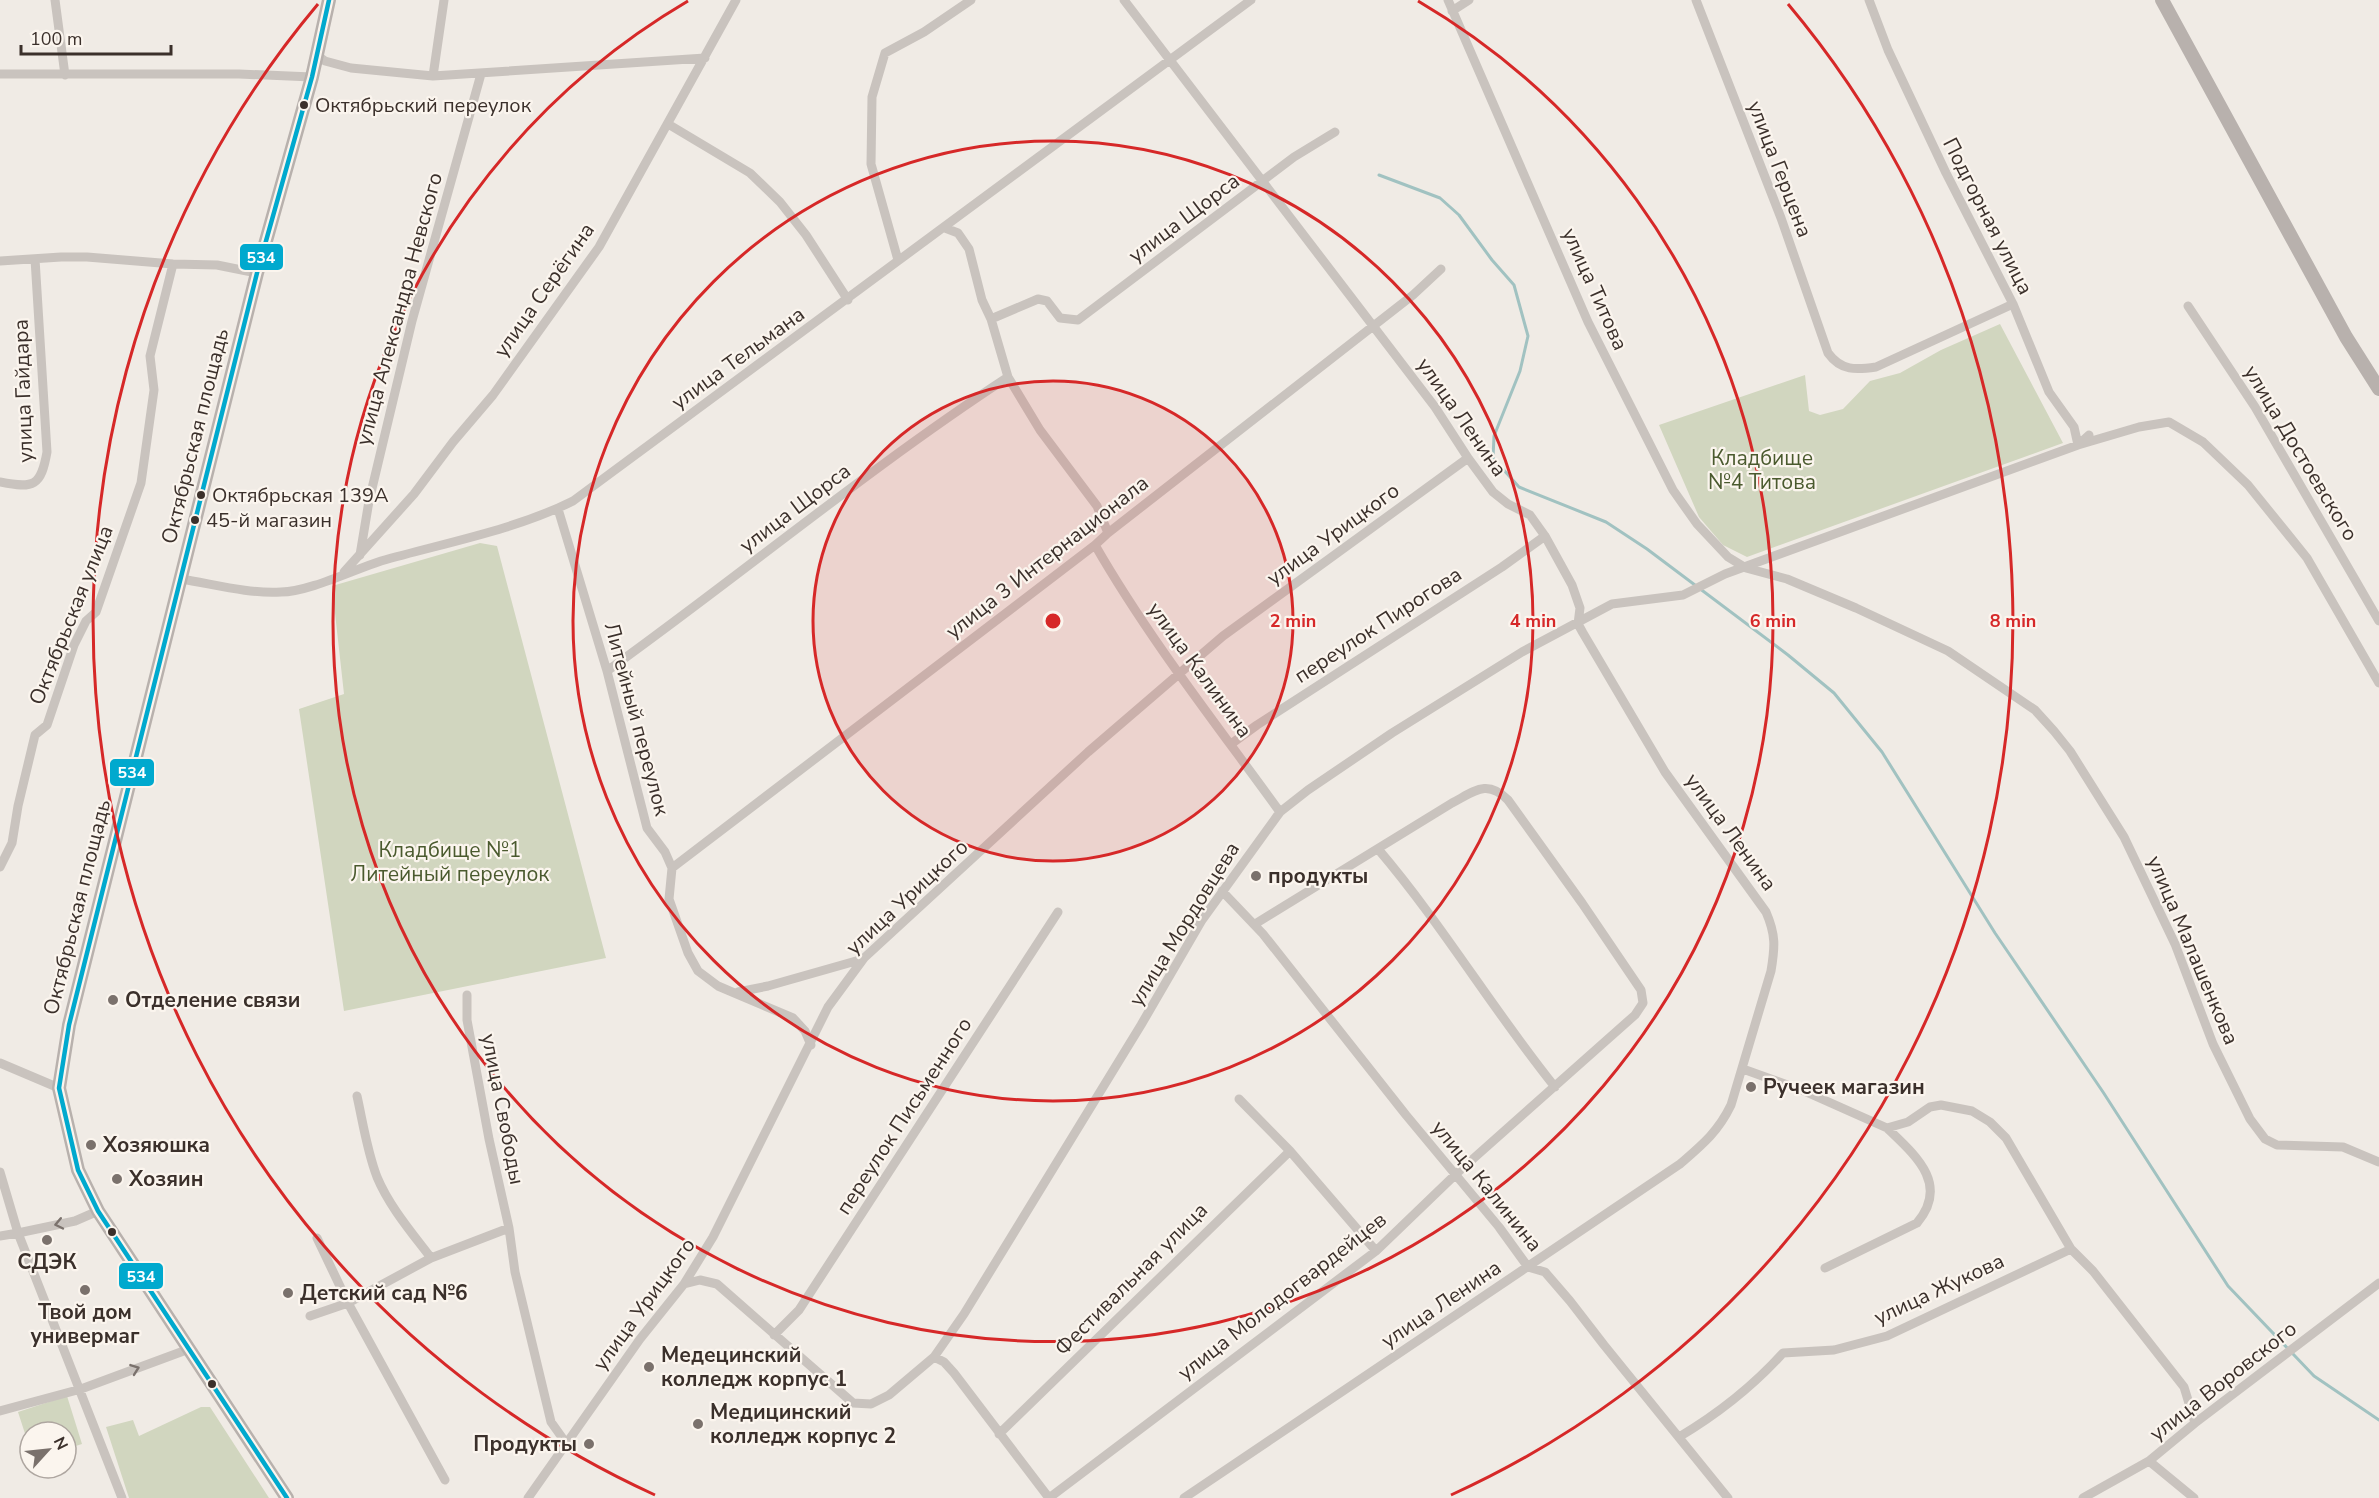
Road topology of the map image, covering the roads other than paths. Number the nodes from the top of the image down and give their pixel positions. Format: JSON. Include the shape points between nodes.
{"nodes":[{"id":1,"x":56,"y":0,"type":"edge"},
{"id":2,"x":329,"y":0,"type":"edge"},
{"id":3,"x":444,"y":0,"type":"edge"},
{"id":4,"x":736,"y":0,"type":"edge"},
{"id":5,"x":971,"y":0,"type":"edge"},
{"id":6,"x":1124,"y":0,"type":"edge"},
{"id":7,"x":1251,"y":0,"type":"edge"},
{"id":8,"x":1448,"y":0,"type":"edge"},
{"id":9,"x":1469,"y":0,"type":"edge"},
{"id":10,"x":1696,"y":0,"type":"edge"},
{"id":11,"x":1869,"y":0,"type":"edge"},
{"id":12,"x":2162,"y":0,"type":"edge"},
{"id":13,"x":1452,"y":11,"type":"junction"},
{"id":14,"x":317,"y":55,"type":"junction"},
{"id":15,"x":705,"y":58,"type":"junction"},
{"id":16,"x":1170,"y":59,"type":"junction"},
{"id":17,"x":0,"y":74,"type":"edge"},
{"id":18,"x":481,"y":74,"type":"junction"},
{"id":19,"x":65,"y":75,"type":"junction"},
{"id":20,"x":433,"y":76,"type":"junction"},
{"id":21,"x":312,"y":77,"type":"junction"},
{"id":22,"x":668,"y":124,"type":"junction"},
{"id":23,"x":1335,"y":132,"type":"dead end"},
{"id":24,"x":1263,"y":180,"type":"junction"},
{"id":25,"x":945,"y":228,"type":"junction"},
{"id":26,"x":35,"y":259,"type":"junction"},
{"id":27,"x":898,"y":260,"type":"junction"},
{"id":28,"x":0,"y":261,"type":"edge"},
{"id":29,"x":173,"y":264,"type":"junction"},
{"id":30,"x":1441,"y":269,"type":"dead end"},
{"id":31,"x":257,"y":273,"type":"junction"},
{"id":32,"x":848,"y":300,"type":"junction"},
{"id":33,"x":2013,"y":304,"type":"junction"},
{"id":34,"x":2188,"y":306,"type":"dead end"},
{"id":35,"x":992,"y":319,"type":"junction"},
{"id":36,"x":1374,"y":326,"type":"junction"},
{"id":37,"x":1008,"y":377,"type":"junction"},
{"id":38,"x":2379,"y":389,"type":"edge"},
{"id":39,"x":2089,"y":435,"type":"dead end"},
{"id":40,"x":2078,"y":445,"type":"junction"},
{"id":41,"x":1467,"y":458,"type":"junction"},
{"id":42,"x":0,"y":482,"type":"edge"},
{"id":43,"x":558,"y":509,"type":"junction"},
{"id":44,"x":1107,"y":532,"type":"junction"},
{"id":45,"x":1545,"y":536,"type":"junction"},
{"id":46,"x":1095,"y":545,"type":"junction"},
{"id":47,"x":360,"y":555,"type":"junction"},
{"id":48,"x":1728,"y":557,"type":"junction"},
{"id":49,"x":1746,"y":568,"type":"junction"},
{"id":50,"x":342,"y":574,"type":"junction"},
{"id":51,"x":1725,"y":574,"type":"junction"},
{"id":52,"x":181,"y":579,"type":"junction"},
{"id":53,"x":2379,"y":621,"type":"edge"},
{"id":54,"x":1578,"y":624,"type":"junction"},
{"id":55,"x":607,"y":671,"type":"junction"},
{"id":56,"x":1179,"y":675,"type":"junction"},
{"id":57,"x":2379,"y":683,"type":"edge"},
{"id":58,"x":1231,"y":744,"type":"junction"},
{"id":59,"x":1280,"y":812,"type":"junction"},
{"id":60,"x":1378,"y":849,"type":"junction"},
{"id":61,"x":0,"y":867,"type":"edge"},
{"id":62,"x":672,"y":868,"type":"junction"},
{"id":63,"x":1222,"y":891,"type":"junction"},
{"id":64,"x":1058,"y":912,"type":"dead end"},
{"id":65,"x":1255,"y":924,"type":"junction"},
{"id":66,"x":864,"y":958,"type":"junction"},
{"id":67,"x":735,"y":992,"type":"junction"},
{"id":68,"x":467,"y":995,"type":"dead end"},
{"id":69,"x":811,"y":1045,"type":"junction"},
{"id":70,"x":0,"y":1063,"type":"edge"},
{"id":71,"x":1743,"y":1069,"type":"junction"},
{"id":72,"x":1555,"y":1087,"type":"junction"},
{"id":73,"x":59,"y":1088,"type":"junction"},
{"id":74,"x":357,"y":1096,"type":"dead end"},
{"id":75,"x":1239,"y":1099,"type":"dead end"},
{"id":76,"x":1887,"y":1128,"type":"junction"},
{"id":77,"x":1290,"y":1151,"type":"junction"},
{"id":78,"x":2379,"y":1162,"type":"edge"},
{"id":79,"x":0,"y":1172,"type":"edge"},
{"id":80,"x":1456,"y":1174,"type":"junction"},
{"id":81,"x":98,"y":1211,"type":"junction"},
{"id":82,"x":509,"y":1228,"type":"junction"},
{"id":83,"x":18,"y":1233,"type":"junction"},
{"id":84,"x":0,"y":1236,"type":"edge"},
{"id":85,"x":316,"y":1238,"type":"dead end"},
{"id":86,"x":2071,"y":1249,"type":"junction"},
{"id":87,"x":1376,"y":1251,"type":"junction"},
{"id":88,"x":430,"y":1258,"type":"junction"},
{"id":89,"x":1528,"y":1267,"type":"junction"},
{"id":90,"x":1825,"y":1268,"type":"dead end"},
{"id":91,"x":2379,"y":1283,"type":"edge"},
{"id":92,"x":684,"y":1284,"type":"junction"},
{"id":93,"x":348,"y":1303,"type":"junction"},
{"id":94,"x":310,"y":1316,"type":"dead end"},
{"id":95,"x":774,"y":1335,"type":"junction"},
{"id":96,"x":189,"y":1349,"type":"junction"},
{"id":97,"x":934,"y":1357,"type":"junction"},
{"id":98,"x":81,"y":1389,"type":"junction"},
{"id":99,"x":0,"y":1411,"type":"edge"},
{"id":100,"x":2195,"y":1423,"type":"junction"},
{"id":101,"x":999,"y":1434,"type":"junction"},
{"id":102,"x":1679,"y":1437,"type":"junction"},
{"id":103,"x":566,"y":1443,"type":"junction"},
{"id":104,"x":2149,"y":1461,"type":"junction"},
{"id":105,"x":445,"y":1480,"type":"dead end"},
{"id":106,"x":122,"y":1498,"type":"edge"},
{"id":107,"x":287,"y":1498,"type":"edge"},
{"id":108,"x":528,"y":1498,"type":"edge"},
{"id":109,"x":1049,"y":1498,"type":"edge"},
{"id":110,"x":1185,"y":1498,"type":"edge"},
{"id":111,"x":1728,"y":1498,"type":"edge"},
{"id":112,"x":2083,"y":1498,"type":"edge"},
{"id":113,"x":2194,"y":1498,"type":"edge"}],
"edges":[{"from":1,"to":19,"type":"street"},
{"from":2,"to":14,"type":"main road","name":"Октябрьская площадь"},
{"from":3,"to":20,"type":"street"},
{"from":4,"to":15,"type":"street","name":"улица Серёгина"},
{"from":5,"to":27,"type":"street","via":[[885,53],[872,97],[871,164]]},
{"from":6,"to":16,"type":"street","name":"улица Ленина"},
{"from":7,"to":16,"type":"street","name":"улица Тельмана"},
{"from":8,"to":13,"type":"street","name":"улица Титова"},
{"from":9,"to":13,"type":"street"},
{"from":10,"to":33,"type":"street","name":"улица Герцена","via":[[1781,218],[1828,353],[1836,364],[1859,370],[1876,367]]},
{"from":11,"to":33,"type":"street","name":"Подгорная улица","via":[[1919,117]]},
{"from":12,"to":38,"type":"main road","via":[[2346,337]]},
{"from":13,"to":48,"type":"street","name":"улица Титова","via":[[1588,322],[1635,416],[1673,490],[1697,524]]},
{"from":14,"to":20,"type":"street","via":[[351,68]]},
{"from":14,"to":21,"type":"main road","name":"Октябрьская площадь"},
{"from":15,"to":18,"type":"street"},
{"from":15,"to":22,"type":"street","name":"улица Серёгина"},
{"from":16,"to":24,"type":"street","name":"улица Ленина"},
{"from":16,"to":25,"type":"street","name":"улица Тельмана"},
{"from":17,"to":19,"type":"street"},
{"from":18,"to":20,"type":"street"},
{"from":18,"to":47,"type":"street","name":"улица Александра Невского","via":[[412,321]]},
{"from":19,"to":21,"type":"street"},
{"from":21,"to":31,"type":"main road","name":"Октябрьская площадь"},
{"from":22,"to":32,"type":"street","via":[[750,173],[780,202]]},
{"from":22,"to":47,"type":"street","name":"улица Серёгина","via":[[599,247],[560,303],[493,395]]},
{"from":23,"to":24,"type":"street","name":"улица Щорса"},
{"from":24,"to":35,"type":"street","name":"улица Щорса","via":[[1078,320],[1060,318],[1047,302],[1038,299]]},
{"from":24,"to":36,"type":"street","name":"улица Ленина"},
{"from":25,"to":27,"type":"street","name":"улица Тельмана"},
{"from":25,"to":35,"type":"street","via":[[958,233],[969,249],[982,300]]},
{"from":26,"to":28,"type":"street"},
{"from":26,"to":29,"type":"street","via":[[87,257]]},
{"from":26,"to":42,"type":"street","name":"улица Гайдара","via":[[45,466],[39,480],[30,484]]},
{"from":27,"to":32,"type":"street","name":"улица Тельмана"},
{"from":29,"to":31,"type":"street","via":[[217,265]]},
{"from":29,"to":61,"type":"street","name":"Октябрьская улица","via":[[150,356],[154,390],[141,483],[96,612],[86,621],[74,645],[47,725],[35,735],[12,843]]},
{"from":30,"to":36,"type":"street","name":"улица 3 Интернационала"},
{"from":31,"to":52,"type":"main road","name":"Октябрьская площадь"},
{"from":32,"to":43,"type":"street","name":"улица Тельмана"},
{"from":33,"to":40,"type":"street","name":"Подгорная улица","via":[[2049,392],[2074,427]]},
{"from":34,"to":53,"type":"street","name":"улица Достоевского","via":[[2254,407]]},
{"from":35,"to":37,"type":"street"},
{"from":36,"to":41,"type":"street","name":"улица Ленина","via":[[1435,407]]},
{"from":36,"to":44,"type":"street","name":"улица 3 Интернационала"},
{"from":37,"to":44,"type":"street","via":[[1040,429],[1097,506]]},
{"from":37,"to":55,"type":"street","name":"улица Щорса","via":[[933,427]]},
{"from":39,"to":40,"type":"street"},
{"from":40,"to":49,"type":"street"},
{"from":40,"to":57,"type":"street","via":[[2169,422],[2204,442],[2248,485],[2307,558]]},
{"from":41,"to":45,"type":"street","name":"улица Ленина","via":[[1493,492],[1530,515]]},
{"from":41,"to":56,"type":"street","name":"улица Урицкого","via":[[1223,636]]},
{"from":43,"to":50,"type":"street","name":"улица Тельмана"},
{"from":43,"to":55,"type":"street","name":"Литейный переулок"},
{"from":44,"to":46,"type":"street","name":"улица 3 Интернационала"},
{"from":45,"to":54,"type":"street","name":"улица Ленина","via":[[1572,585],[1580,608]]},
{"from":45,"to":58,"type":"street","name":"переулок Пирогова"},
{"from":46,"to":56,"type":"street","name":"улица Калинина"},
{"from":46,"to":62,"type":"street","name":"улица 3 Интернационала"},
{"from":47,"to":50,"type":"street","name":"улица Серёгина"},
{"from":48,"to":49,"type":"street","name":"улица Титова"},
{"from":48,"to":51,"type":"street"},
{"from":49,"to":51,"type":"street","name":"улица Мордовцева"},
{"from":49,"to":78,"type":"street","name":"улица Малашенкова","via":[[1787,579],[1846,603],[1947,651],[2035,710],[2070,751],[2124,837],[2175,944],[2213,1044],[2250,1119],[2265,1139],[2277,1145],[2343,1147]]},
{"from":50,"to":52,"type":"street","name":"улица Тельмана","via":[[281,592]]},
{"from":51,"to":54,"type":"street","name":"улица Мордовцева","via":[[1693,591],[1612,604]]},
{"from":52,"to":73,"type":"main road","name":"Октябрьская площадь","via":[[69,1025]]},
{"from":54,"to":59,"type":"street","name":"улица Мордовцева","via":[[1496,667],[1392,733]]},
{"from":54,"to":71,"type":"street","name":"улица Ленина","via":[[1665,772],[1766,912],[1774,929],[1771,971]]},
{"from":55,"to":62,"type":"street","name":"Литейный переулок","via":[[647,828]]},
{"from":56,"to":58,"type":"street","name":"улица Калинина"},
{"from":56,"to":66,"type":"street","name":"улица Урицкого","via":[[1088,752]]},
{"from":58,"to":59,"type":"street","name":"улица Калинина"},
{"from":59,"to":63,"type":"street","name":"улица Мордовцева"},
{"from":60,"to":65,"type":"street","name":"улица Молодогвардейцев"},
{"from":60,"to":72,"type":"street","via":[[1413,891],[1514,1036]]},
{"from":60,"to":72,"type":"street","name":"улица Молодогвардейцев","via":[[1481,788],[1492,788],[1508,800],[1641,990],[1643,1003],[1635,1015]]},
{"from":62,"to":67,"type":"street","via":[[669,899],[688,953],[698,970],[718,986]]},
{"from":63,"to":65,"type":"street","name":"улица Калинина"},
{"from":63,"to":97,"type":"street","name":"улица Мордовцева"},
{"from":64,"to":95,"type":"street","name":"переулок Письменного","via":[[799,1310]]},
{"from":65,"to":80,"type":"street","name":"улица Калинина"},
{"from":66,"to":67,"type":"street"},
{"from":66,"to":69,"type":"street","name":"улица Урицкого","via":[[828,1007]]},
{"from":67,"to":69,"type":"street","via":[[793,1018],[805,1030]]},
{"from":68,"to":82,"type":"street","name":"улица Свободы","via":[[469,1030]]},
{"from":69,"to":92,"type":"street","name":"улица Урицкого","via":[[713,1237]]},
{"from":70,"to":73,"type":"street"},
{"from":71,"to":76,"type":"street"},
{"from":71,"to":89,"type":"street","name":"улица Ленина","via":[[1722,1124],[1706,1142],[1680,1164]]},
{"from":72,"to":80,"type":"street","name":"улица Молодогвардейцев"},
{"from":73,"to":81,"type":"main road","name":"Октябрьская площадь","via":[[78,1170]]},
{"from":74,"to":88,"type":"street","via":[[378,1178]]},
{"from":75,"to":77,"type":"street"},
{"from":76,"to":86,"type":"street","via":[[1941,1105],[1972,1111],[1990,1122],[2006,1138]]},
{"from":76,"to":90,"type":"street","via":[[1916,1155],[1924,1170],[1929,1185],[1927,1211],[1917,1223]]},
{"from":77,"to":87,"type":"street"},
{"from":77,"to":101,"type":"street","name":"Фестивальная улица"},
{"from":79,"to":83,"type":"street"},
{"from":80,"to":87,"type":"street","name":"улица Молодогвардейцев"},
{"from":80,"to":89,"type":"street","name":"улица Калинина"},
{"from":81,"to":83,"type":"street","one_way":true,"via":[[75,1221]]},
{"from":81,"to":96,"type":"main road","name":"Октябрьская площадь"},
{"from":82,"to":88,"type":"street"},
{"from":82,"to":103,"type":"street","name":"улица Свободы","via":[[515,1272],[551,1422]]},
{"from":83,"to":84,"type":"street"},
{"from":83,"to":98,"type":"street"},
{"from":85,"to":93,"type":"street"},
{"from":86,"to":100,"type":"street","via":[[2093,1271],[2184,1387]]},
{"from":86,"to":102,"type":"street","name":"улица Жукова","via":[[1887,1336],[1834,1350],[1783,1353],[1702,1424]]},
{"from":87,"to":109,"type":"street","name":"улица Молодогвардейцев"},
{"from":88,"to":93,"type":"street"},
{"from":89,"to":102,"type":"street","name":"улица Калинина","via":[[1545,1272]]},
{"from":89,"to":110,"type":"street","name":"улица Ленина"},
{"from":91,"to":100,"type":"street","name":"улица Воровского"},
{"from":92,"to":95,"type":"street","name":"улица Мордовцева","via":[[700,1280],[717,1284]]},
{"from":92,"to":103,"type":"street","name":"улица Урицкого"},
{"from":93,"to":94,"type":"street"},
{"from":93,"to":105,"type":"street"},
{"from":95,"to":97,"type":"street","name":"улица Мордовцева","via":[[853,1403],[871,1404],[889,1395]]},
{"from":98,"to":96,"type":"street","one_way":true},
{"from":96,"to":107,"type":"main road","name":"Октябрьская площадь"},
{"from":97,"to":101,"type":"street","via":[[954,1373]]},
{"from":98,"to":99,"type":"street"},
{"from":98,"to":106,"type":"street"},
{"from":100,"to":104,"type":"street","name":"улица Воровского"},
{"from":101,"to":109,"type":"street"},
{"from":102,"to":111,"type":"street","name":"улица Калинина"},
{"from":103,"to":108,"type":"street","name":"улица Урицкого"},
{"from":104,"to":112,"type":"street","name":"улица Воровского"},
{"from":104,"to":113,"type":"street"}]}
